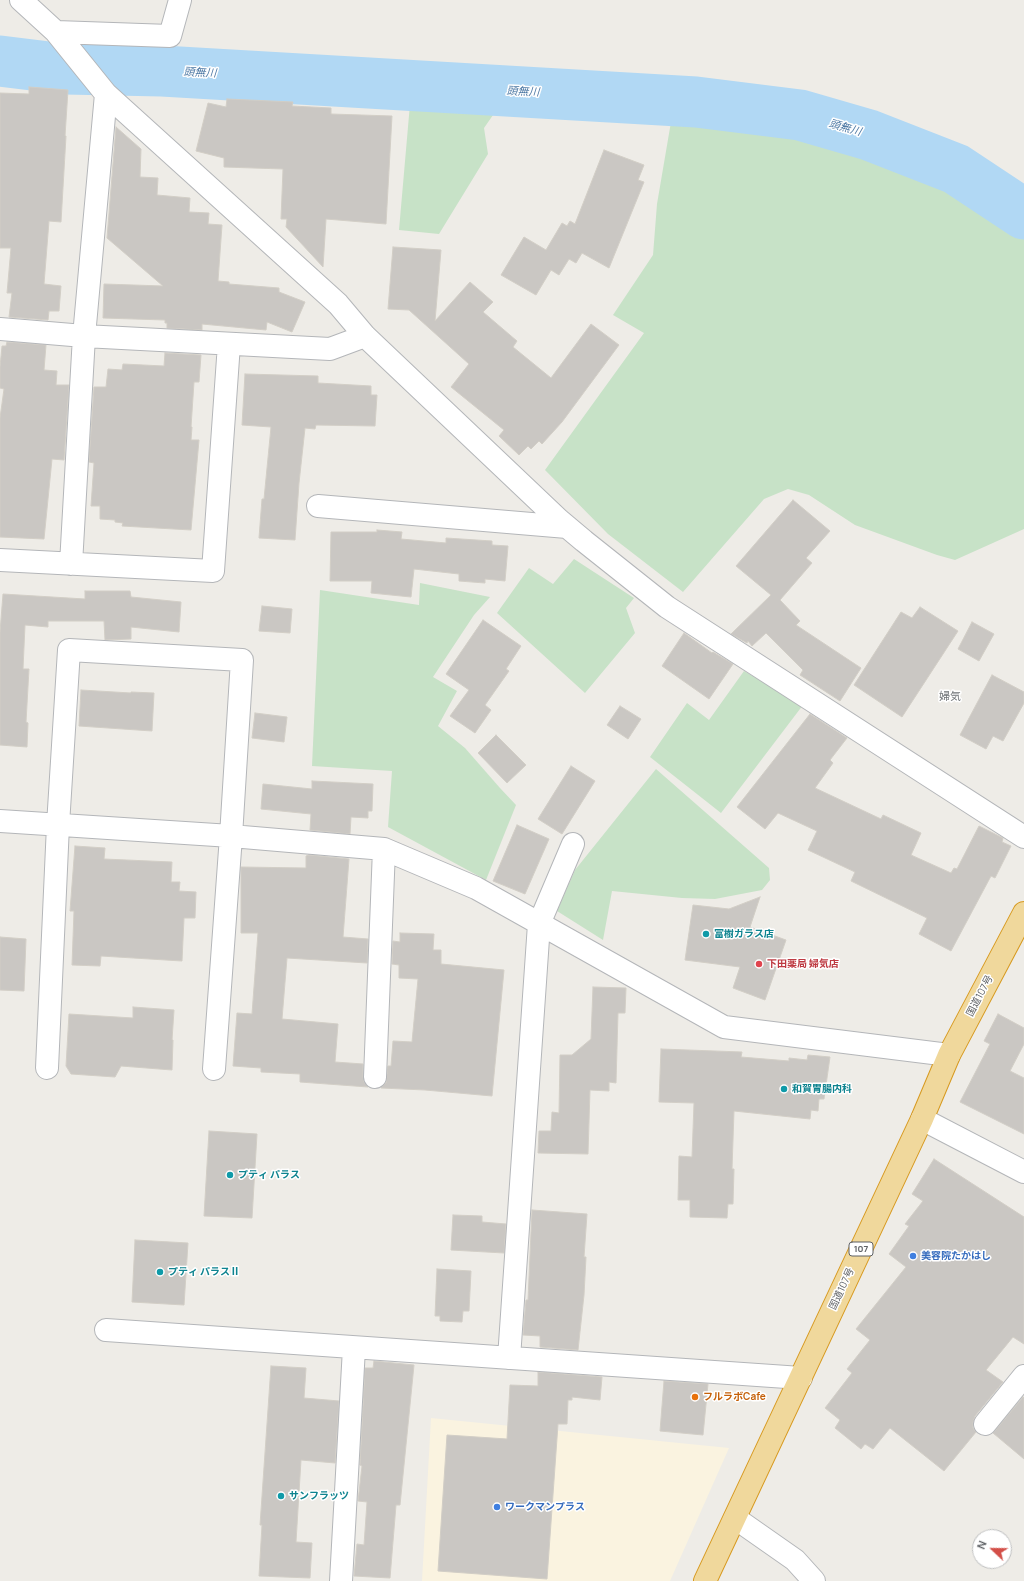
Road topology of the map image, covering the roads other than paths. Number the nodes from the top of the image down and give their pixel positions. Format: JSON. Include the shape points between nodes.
{"nodes":[{"id":1,"x":22,"y":0,"type":"edge"},
{"id":2,"x":180,"y":0,"type":"edge"},
{"id":3,"x":56,"y":32,"type":"junction"},
{"id":4,"x":106,"y":94,"type":"junction"},
{"id":5,"x":0,"y":329,"type":"edge"},
{"id":6,"x":84,"y":336,"type":"junction"},
{"id":7,"x":365,"y":336,"type":"junction"},
{"id":8,"x":229,"y":344,"type":"junction"},
{"id":9,"x":318,"y":506,"type":"dead end"},
{"id":10,"x":567,"y":527,"type":"junction"},
{"id":11,"x":0,"y":560,"type":"edge"},
{"id":12,"x":71,"y":564,"type":"junction"},
{"id":13,"x":0,"y":821,"type":"edge"},
{"id":14,"x":58,"y":825,"type":"junction"},
{"id":15,"x":232,"y":836,"type":"junction"},
{"id":16,"x":1024,"y":837,"type":"edge"},
{"id":17,"x":573,"y":844,"type":"dead end"},
{"id":18,"x":384,"y":849,"type":"junction"},
{"id":19,"x":1024,"y":913,"type":"edge"},
{"id":20,"x":539,"y":924,"type":"junction"},
{"id":21,"x":949,"y":1055,"type":"junction"},
{"id":22,"x":47,"y":1068,"type":"dead end"},
{"id":23,"x":214,"y":1069,"type":"dead end"},
{"id":24,"x":376,"y":1077,"type":"dead end"},
{"id":25,"x":922,"y":1119,"type":"junction"},
{"id":26,"x":1024,"y":1172,"type":"edge"},
{"id":27,"x":106,"y":1330,"type":"dead end"},
{"id":28,"x":354,"y":1348,"type":"junction"},
{"id":29,"x":509,"y":1358,"type":"junction"},
{"id":30,"x":1024,"y":1376,"type":"edge"},
{"id":31,"x":801,"y":1378,"type":"junction"},
{"id":32,"x":985,"y":1424,"type":"dead end"},
{"id":33,"x":735,"y":1518,"type":"junction"},
{"id":34,"x":341,"y":1581,"type":"edge"},
{"id":35,"x":705,"y":1581,"type":"edge"},
{"id":36,"x":814,"y":1581,"type":"edge"}],
"edges":[{"from":1,"to":3,"type":"street"},
{"from":2,"to":3,"type":"street","via":[[170,36]]},
{"from":3,"to":4,"type":"street"},
{"from":4,"to":6,"type":"street"},
{"from":4,"to":7,"type":"street","via":[[338,304]]},
{"from":5,"to":6,"type":"street"},
{"from":6,"to":8,"type":"street"},
{"from":6,"to":12,"type":"street"},
{"from":7,"to":8,"type":"street","via":[[330,349]]},
{"from":7,"to":10,"type":"street"},
{"from":8,"to":12,"type":"street","via":[[213,571]]},
{"from":9,"to":10,"type":"street"},
{"from":10,"to":16,"type":"street","via":[[667,607]]},
{"from":11,"to":12,"type":"street"},
{"from":13,"to":14,"type":"street"},
{"from":14,"to":15,"type":"street"},
{"from":14,"to":15,"type":"street","via":[[69,650],[242,660]]},
{"from":14,"to":22,"type":"street"},
{"from":15,"to":18,"type":"street"},
{"from":15,"to":23,"type":"street"},
{"from":17,"to":20,"type":"street"},
{"from":18,"to":20,"type":"street","via":[[476,888]]},
{"from":18,"to":24,"type":"street"},
{"from":19,"to":21,"type":"highway","name":"国道107号","number":"107"},
{"from":20,"to":21,"type":"street","via":[[724,1028]]},
{"from":20,"to":29,"type":"street"},
{"from":21,"to":25,"type":"highway","name":"国道107号","number":"107"},
{"from":25,"to":26,"type":"street"},
{"from":25,"to":31,"type":"highway","name":"国道107号","number":"107"},
{"from":27,"to":28,"type":"street"},
{"from":28,"to":29,"type":"street"},
{"from":28,"to":34,"type":"street"},
{"from":29,"to":31,"type":"street"},
{"from":30,"to":32,"type":"street"},
{"from":31,"to":33,"type":"highway","name":"国道107号","number":"107"},
{"from":33,"to":35,"type":"highway","name":"国道107号","number":"107"},
{"from":33,"to":36,"type":"street","via":[[795,1560]]}]}
